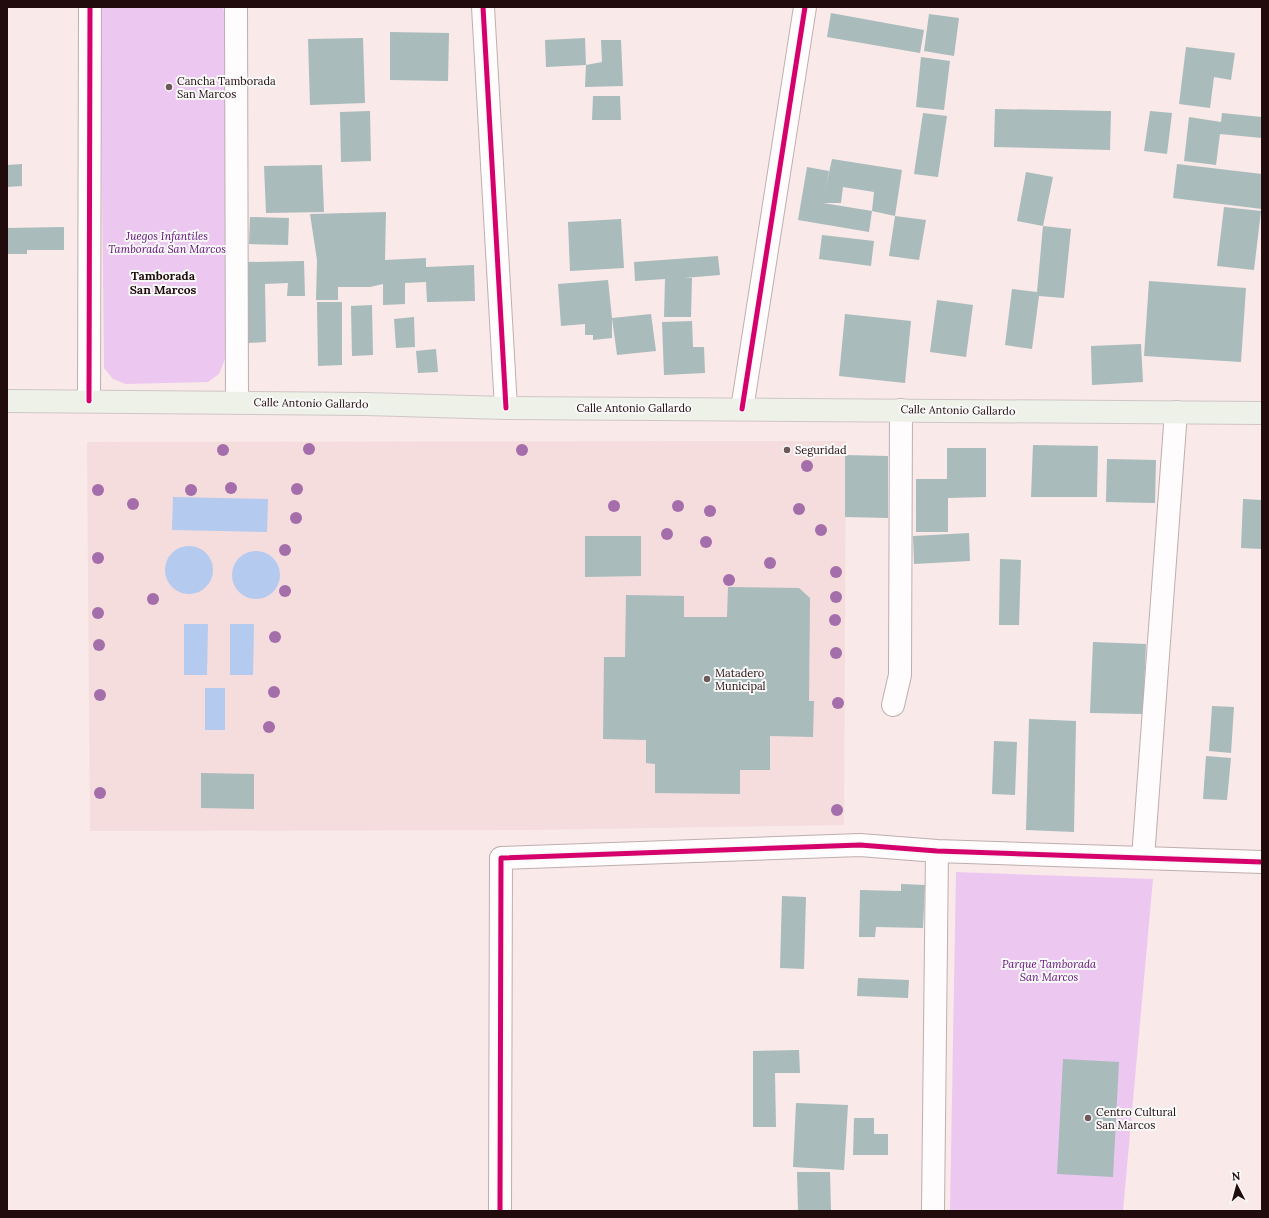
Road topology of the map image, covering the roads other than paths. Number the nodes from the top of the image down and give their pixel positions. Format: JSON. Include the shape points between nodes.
{"nodes":[{"id":1,"x":90,"y":7,"type":"edge"},
{"id":2,"x":236,"y":7,"type":"edge"},
{"id":3,"x":483,"y":7,"type":"edge"},
{"id":4,"x":805,"y":7,"type":"edge"},
{"id":5,"x":7,"y":401,"type":"edge"},
{"id":6,"x":89,"y":401,"type":"junction"},
{"id":7,"x":237,"y":402,"type":"junction"},
{"id":8,"x":506,"y":408,"type":"junction"},
{"id":9,"x":742,"y":409,"type":"junction"},
{"id":10,"x":900,"y":410,"type":"junction"},
{"id":11,"x":1176,"y":412,"type":"junction"},
{"id":12,"x":1262,"y":413,"type":"edge"},
{"id":13,"x":893,"y":705,"type":"dead end"},
{"id":14,"x":937,"y":851,"type":"junction"},
{"id":15,"x":1143,"y":858,"type":"junction"},
{"id":16,"x":1262,"y":862,"type":"edge"},
{"id":17,"x":500,"y":1211,"type":"edge"},
{"id":18,"x":934,"y":1211,"type":"edge"}],
"edges":[{"from":1,"to":6,"type":"street"},
{"from":2,"to":7,"type":"street"},
{"from":3,"to":8,"type":"street"},
{"from":4,"to":9,"type":"street"},
{"from":5,"to":6,"type":"main road","name":"Calle Antonio Gallardo"},
{"from":6,"to":7,"type":"main road","name":"Calle Antonio Gallardo"},
{"from":7,"to":8,"type":"main road","name":"Calle Antonio Gallardo"},
{"from":8,"to":9,"type":"main road","name":"Calle Antonio Gallardo"},
{"from":9,"to":10,"type":"main road","name":"Calle Antonio Gallardo"},
{"from":10,"to":11,"type":"main road","name":"Calle Antonio Gallardo"},
{"from":10,"to":13,"type":"street","via":[[900,675]]},
{"from":11,"to":12,"type":"main road","name":"Calle Antonio Gallardo"},
{"from":11,"to":15,"type":"street"},
{"from":14,"to":15,"type":"street"},
{"from":14,"to":17,"type":"street","via":[[860,845],[501,858]]},
{"from":14,"to":18,"type":"street"},
{"from":15,"to":16,"type":"street"}]}
